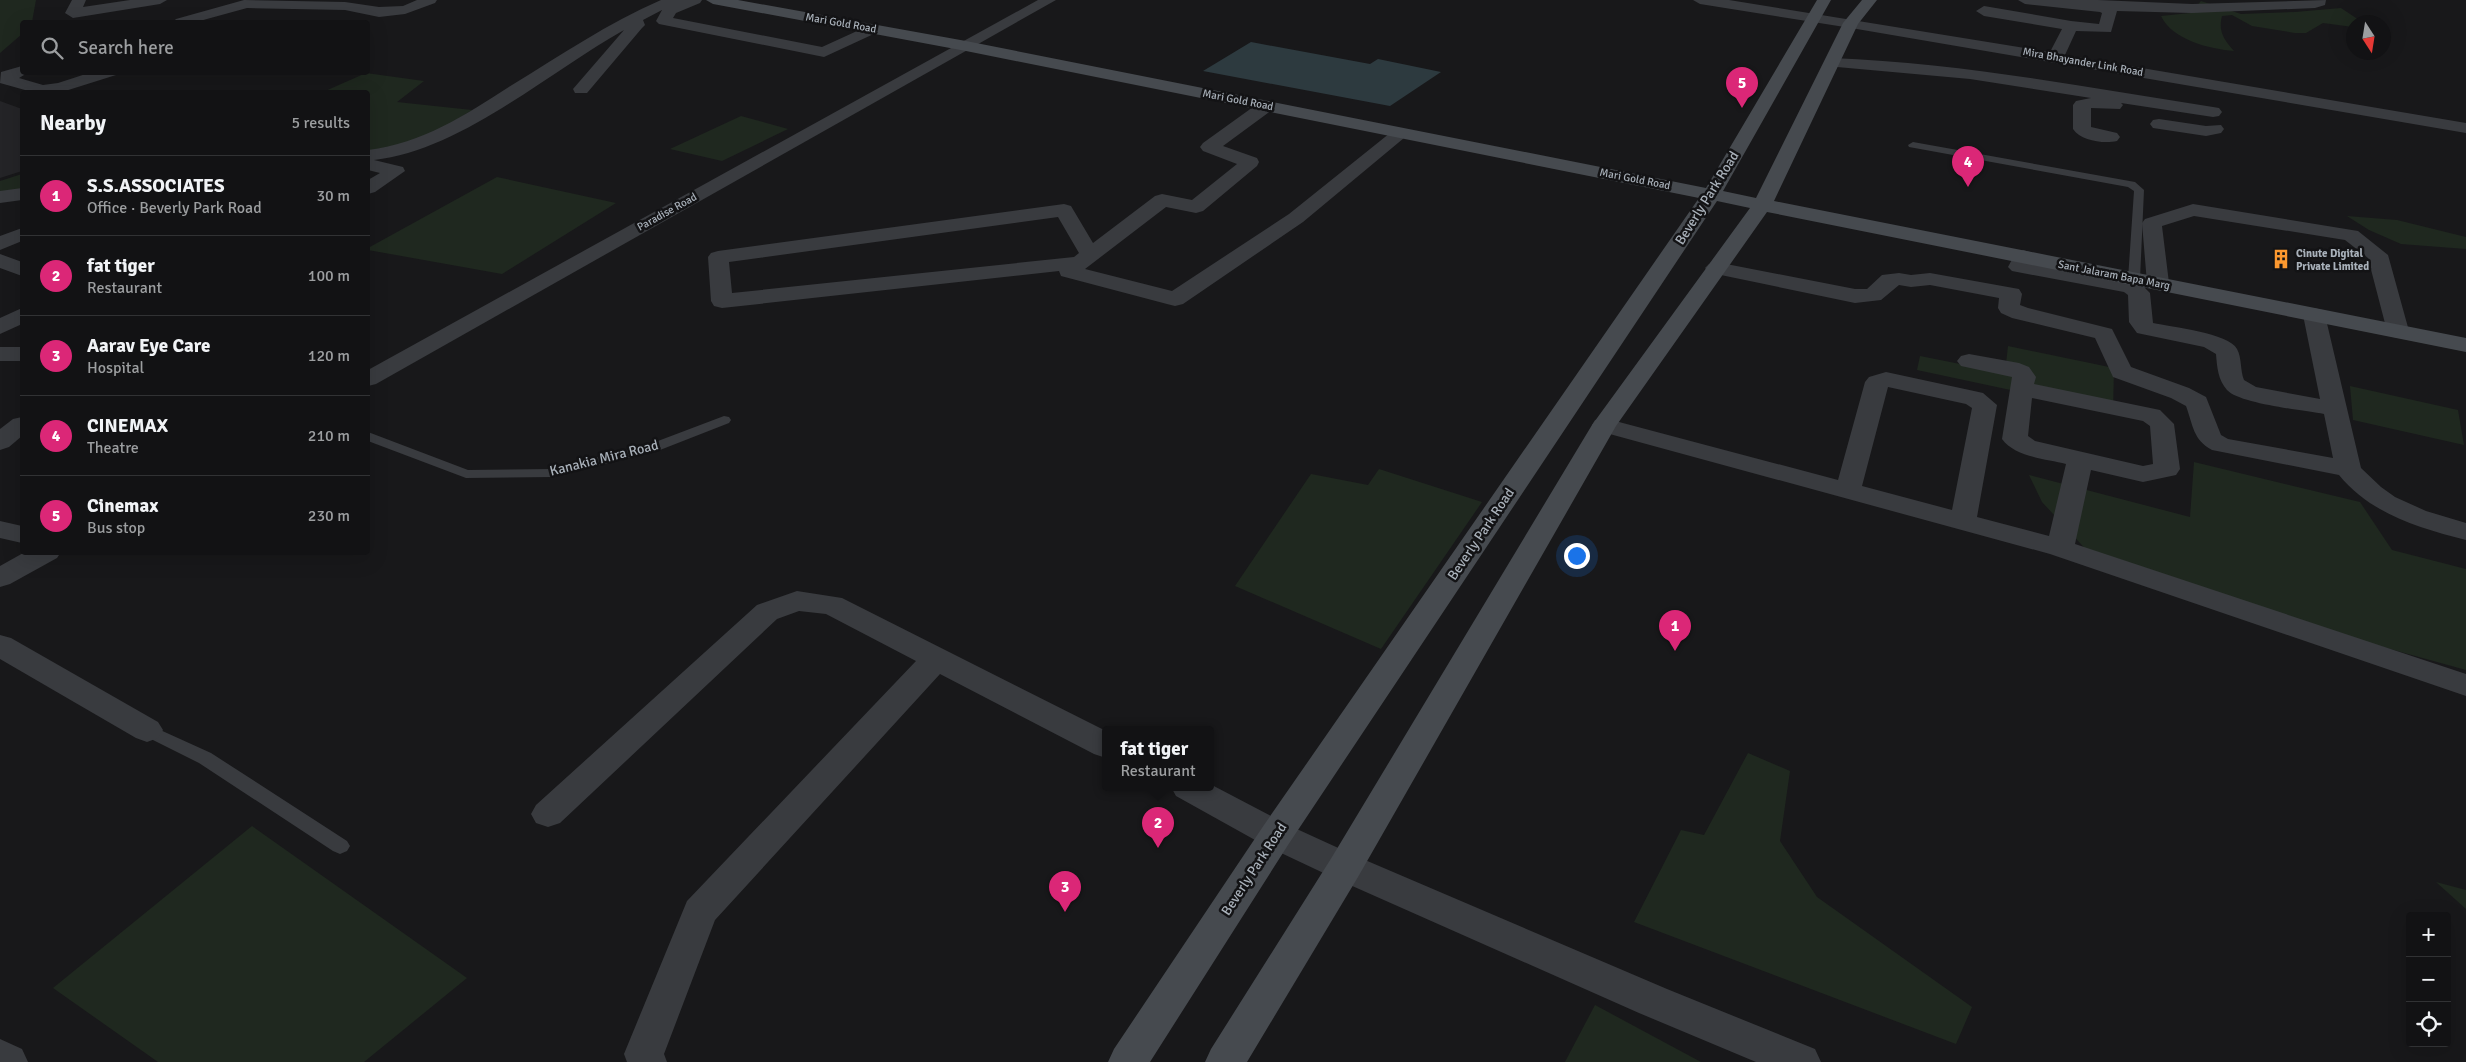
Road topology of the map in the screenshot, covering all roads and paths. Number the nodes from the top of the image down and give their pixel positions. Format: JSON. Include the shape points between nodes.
{"nodes":[{"id":1,"x":79,"y":0,"type":"edge"},
{"id":2,"x":160,"y":0,"type":"edge"},
{"id":3,"x":430,"y":0,"type":"edge"},
{"id":4,"x":673,"y":0,"type":"edge"},
{"id":5,"x":695,"y":0,"type":"edge"},
{"id":6,"x":713,"y":0,"type":"edge"},
{"id":7,"x":1049,"y":0,"type":"edge"},
{"id":8,"x":1700,"y":0,"type":"edge"},
{"id":9,"x":1870,"y":0,"type":"edge"},
{"id":10,"x":2025,"y":0,"type":"edge"},
{"id":11,"x":2068,"y":0,"type":"edge"},
{"id":12,"x":2319,"y":0,"type":"edge"},
{"id":13,"x":2046,"y":3,"type":"junction"},
{"id":14,"x":323,"y":6,"type":"junction"},
{"id":15,"x":1819,"y":9,"type":"edge"},
{"id":16,"x":634,"y":16,"type":"junction"},
{"id":17,"x":188,"y":20,"type":"edge"},
{"id":18,"x":280,"y":20,"type":"dead end"},
{"id":19,"x":2038,"y":20,"type":"junction"},
{"id":20,"x":1978,"y":21,"type":"edge"},
{"id":21,"x":1851,"y":23,"type":"junction"},
{"id":22,"x":2071,"y":26,"type":"junction"},
{"id":23,"x":873,"y":29,"type":"junction"},
{"id":24,"x":966,"y":46,"type":"junction"},
{"id":25,"x":2055,"y":58,"type":"junction"},
{"id":26,"x":1832,"y":63,"type":"junction"},
{"id":27,"x":20,"y":72,"type":"edge"},
{"id":28,"x":101,"y":75,"type":"edge"},
{"id":29,"x":2228,"y":87,"type":"junction"},
{"id":30,"x":581,"y":89,"type":"dead end"},
{"id":31,"x":42,"y":90,"type":"edge"},
{"id":32,"x":42,"y":90,"type":"edge"},
{"id":33,"x":1266,"y":106,"type":"junction"},
{"id":34,"x":2216,"y":117,"type":"junction"},
{"id":35,"x":2159,"y":124,"type":"dead end"},
{"id":36,"x":2466,"y":128,"type":"edge"},
{"id":37,"x":1401,"y":133,"type":"junction"},
{"id":38,"x":2111,"y":137,"type":"dead end"},
{"id":39,"x":1913,"y":145,"type":"dead end"},
{"id":40,"x":370,"y":155,"type":"edge"},
{"id":41,"x":370,"y":164,"type":"edge"},
{"id":42,"x":370,"y":187,"type":"edge"},
{"id":43,"x":20,"y":194,"type":"edge"},
{"id":44,"x":1712,"y":194,"type":"junction"},
{"id":45,"x":0,"y":196,"type":"edge"},
{"id":46,"x":1763,"y":204,"type":"junction"},
{"id":47,"x":20,"y":226,"type":"edge"},
{"id":48,"x":0,"y":228,"type":"edge"},
{"id":49,"x":20,"y":235,"type":"edge"},
{"id":50,"x":0,"y":244,"type":"edge"},
{"id":51,"x":1084,"y":259,"type":"junction"},
{"id":52,"x":2021,"y":262,"type":"junction"},
{"id":53,"x":1716,"y":268,"type":"junction"},
{"id":54,"x":2134,"y":279,"type":"junction"},
{"id":55,"x":2158,"y":283,"type":"junction"},
{"id":56,"x":2011,"y":294,"type":"junction"},
{"id":57,"x":2314,"y":315,"type":"junction"},
{"id":58,"x":20,"y":316,"type":"edge"},
{"id":59,"x":0,"y":327,"type":"edge"},
{"id":60,"x":2398,"y":331,"type":"junction"},
{"id":61,"x":2466,"y":345,"type":"edge"},
{"id":62,"x":0,"y":354,"type":"edge"},
{"id":63,"x":20,"y":354,"type":"edge"},
{"id":64,"x":1969,"y":362,"type":"dead end"},
{"id":65,"x":370,"y":377,"type":"edge"},
{"id":66,"x":2021,"y":389,"type":"junction"},
{"id":67,"x":2327,"y":408,"type":"junction"},
{"id":68,"x":724,"y":420,"type":"dead end"},
{"id":69,"x":1604,"y":425,"type":"junction"},
{"id":70,"x":20,"y":426,"type":"edge"},
{"id":71,"x":370,"y":437,"type":"edge"},
{"id":72,"x":0,"y":442,"type":"edge"},
{"id":73,"x":2080,"y":460,"type":"junction"},
{"id":74,"x":2340,"y":468,"type":"junction"},
{"id":75,"x":1848,"y":491,"type":"junction"},
{"id":76,"x":1963,"y":522,"type":"junction"},
{"id":77,"x":0,"y":529,"type":"edge"},
{"id":78,"x":2466,"y":532,"type":"edge"},
{"id":79,"x":20,"y":534,"type":"edge"},
{"id":80,"x":2060,"y":548,"type":"junction"},
{"id":81,"x":42,"y":555,"type":"edge"},
{"id":82,"x":0,"y":578,"type":"edge"},
{"id":83,"x":0,"y":645,"type":"edge"},
{"id":84,"x":935,"y":660,"type":"junction"},
{"id":85,"x":2466,"y":684,"type":"edge"},
{"id":86,"x":147,"y":730,"type":"joint"},
{"id":87,"x":1102,"y":744,"type":"edge"},
{"id":88,"x":1195,"y":791,"type":"edge"},
{"id":89,"x":548,"y":814,"type":"dead end"},
{"id":90,"x":1276,"y":835,"type":"junction"},
{"id":91,"x":340,"y":846,"type":"dead end"},
{"id":92,"x":1345,"y":867,"type":"junction"},
{"id":93,"x":0,"y":1057,"type":"edge"},
{"id":94,"x":8,"y":1062,"type":"edge"},
{"id":95,"x":647,"y":1062,"type":"edge"},
{"id":96,"x":1128,"y":1062,"type":"edge"},
{"id":97,"x":1225,"y":1062,"type":"edge"},
{"id":98,"x":1801,"y":1062,"type":"edge"}],
"edges":[{"from":1,"to":2,"type":"street","via":[[74,13]]},
{"from":3,"to":14,"type":"street","via":[[405,10],[379,12]]},
{"from":4,"to":16,"type":"street"},
{"from":5,"to":23,"type":"street","via":[[670,10],[664,21],[824,52]]},
{"from":6,"to":23,"type":"main road","name":"Mari Gold Road"},
{"from":7,"to":24,"type":"street","name":"Paradise Road"},
{"from":8,"to":15,"type":"street","name":"Mira Bhayander Link Road"},
{"from":9,"to":21,"type":"main road"},
{"from":10,"to":13,"type":"street"},
{"from":11,"to":12,"type":"street","via":[[2123,8],[2164,9],[2315,4]]},
{"from":13,"to":19,"type":"street"},
{"from":13,"to":22,"type":"street","via":[[2062,2],[2110,11],[2106,28]]},
{"from":14,"to":17,"type":"street","via":[[246,4]]},
{"from":14,"to":18,"type":"street"},
{"from":15,"to":21,"type":"street","name":"Mira Bhayander Link Road"},
{"from":15,"to":44,"type":"main road","name":"Beverly Park Road"},
{"from":16,"to":30,"type":"street","via":[[637,25]]},
{"from":16,"to":40,"type":"street","via":[[425,144]]},
{"from":19,"to":20,"type":"street"},
{"from":19,"to":22,"type":"street"},
{"from":20,"to":21,"type":"street","name":"Mira Bhayander Link Road"},
{"from":20,"to":25,"type":"street","name":"Mira Bhayander Link Road"},
{"from":21,"to":26,"type":"main road"},
{"from":22,"to":25,"type":"street"},
{"from":23,"to":24,"type":"main road","name":"Mari Gold Road"},
{"from":24,"to":33,"type":"main road","name":"Mari Gold Road"},
{"from":24,"to":65,"type":"street","name":"Paradise Road"},
{"from":25,"to":29,"type":"street","name":"Mira Bhayander Link Road"},
{"from":26,"to":34,"type":"street","via":[[1970,74]]},
{"from":26,"to":46,"type":"main road"},
{"from":27,"to":32,"type":"street","via":[[6,79]]},
{"from":28,"to":31,"type":"street","via":[[60,88]]},
{"from":29,"to":34,"type":"street"},
{"from":29,"to":36,"type":"street","name":"Mira Bhayander Link Road"},
{"from":33,"to":37,"type":"main road","name":"Mari Gold Road"},
{"from":33,"to":51,"type":"street","via":[[1208,147],[1250,162],[1196,207],[1162,200]]},
{"from":34,"to":35,"type":"street","via":[[2214,130],[2206,131]]},
{"from":34,"to":38,"type":"street","via":[[2102,103],[2082,105],[2082,129],[2090,134]]},
{"from":37,"to":44,"type":"main road","name":"Mari Gold Road"},
{"from":37,"to":51,"type":"street","via":[[1296,218],[1175,299],[1069,271]]},
{"from":39,"to":54,"type":"lane","via":[[2131,184],[2139,190]]},
{"from":41,"to":42,"type":"street","via":[[396,171]]},
{"from":43,"to":45,"type":"street"},
{"from":44,"to":46,"type":"main road","name":"Mari Gold Road"},
{"from":44,"to":90,"type":"main road","name":"Beverly Park Road"},
{"from":46,"to":52,"type":"main road","name":"Sant Jalaram Bapa Marg"},
{"from":46,"to":53,"type":"main road"},
{"from":47,"to":48,"type":"street"},
{"from":49,"to":50,"type":"street"},
{"from":51,"to":51,"type":"street","via":[[1064,210],[718,257],[722,301]]},
{"from":52,"to":54,"type":"main road","name":"Sant Jalaram Bapa Marg"},
{"from":52,"to":56,"type":"street"},
{"from":52,"to":67,"type":"street","via":[[2131,288],[2139,293],[2140,322],[2145,328],[2211,342],[2227,351],[2232,380],[2237,389]]},
{"from":53,"to":56,"type":"street","via":[[1856,296],[1873,295],[1890,280],[1899,279],[1930,279]]},
{"from":53,"to":69,"type":"main road"},
{"from":54,"to":55,"type":"main road","name":"Sant Jalaram Bapa Marg"},
{"from":55,"to":57,"type":"main road","name":"Sant Jalaram Bapa Marg"},
{"from":55,"to":60,"type":"street","via":[[2152,224],[2193,210],[2351,235],[2378,255]]},
{"from":56,"to":74,"type":"street","via":[[2009,308],[2023,315],[2104,334],[2121,372],[2197,402],[2210,438],[2221,445]]},
{"from":57,"to":60,"type":"main road","name":"Sant Jalaram Bapa Marg"},
{"from":57,"to":67,"type":"street"},
{"from":58,"to":59,"type":"street"},
{"from":60,"to":61,"type":"main road","name":"Sant Jalaram Bapa Marg"},
{"from":62,"to":63,"type":"street"},
{"from":64,"to":66,"type":"street","via":[[2021,372],[2024,377]]},
{"from":66,"to":73,"type":"street","via":[[2015,438],[2026,446]]},
{"from":66,"to":73,"type":"street","via":[[2151,415],[2162,424],[2167,469],[2143,474]]},
{"from":67,"to":74,"type":"street"},
{"from":68,"to":71,"type":"lane","name":"Kanakia Mira Road","via":[[655,447],[552,473],[466,474]]},
{"from":69,"to":75,"type":"street"},
{"from":69,"to":92,"type":"main road"},
{"from":70,"to":72,"type":"street"},
{"from":73,"to":80,"type":"street"},
{"from":74,"to":78,"type":"street","via":[[2386,504]]},
{"from":75,"to":76,"type":"street"},
{"from":75,"to":76,"type":"street","via":[[1876,382],[1886,379],[1974,398],[1985,405]]},
{"from":76,"to":80,"type":"street"},
{"from":77,"to":79,"type":"street"},
{"from":80,"to":85,"type":"street"},
{"from":81,"to":82,"type":"street"},
{"from":83,"to":86,"type":"street"},
{"from":84,"to":87,"type":"street"},
{"from":84,"to":89,"type":"street","via":[[832,606],[797,601],[767,612]]},
{"from":84,"to":95,"type":"street","via":[[700,912],[644,1054]]},
{"from":86,"to":91,"type":"lane","via":[[205,758]]},
{"from":88,"to":90,"type":"street"},
{"from":90,"to":92,"type":"street"},
{"from":90,"to":96,"type":"main road","name":"Beverly Park Road"},
{"from":92,"to":97,"type":"main road"},
{"from":92,"to":98,"type":"street"},
{"from":93,"to":94,"type":"street"}]}
